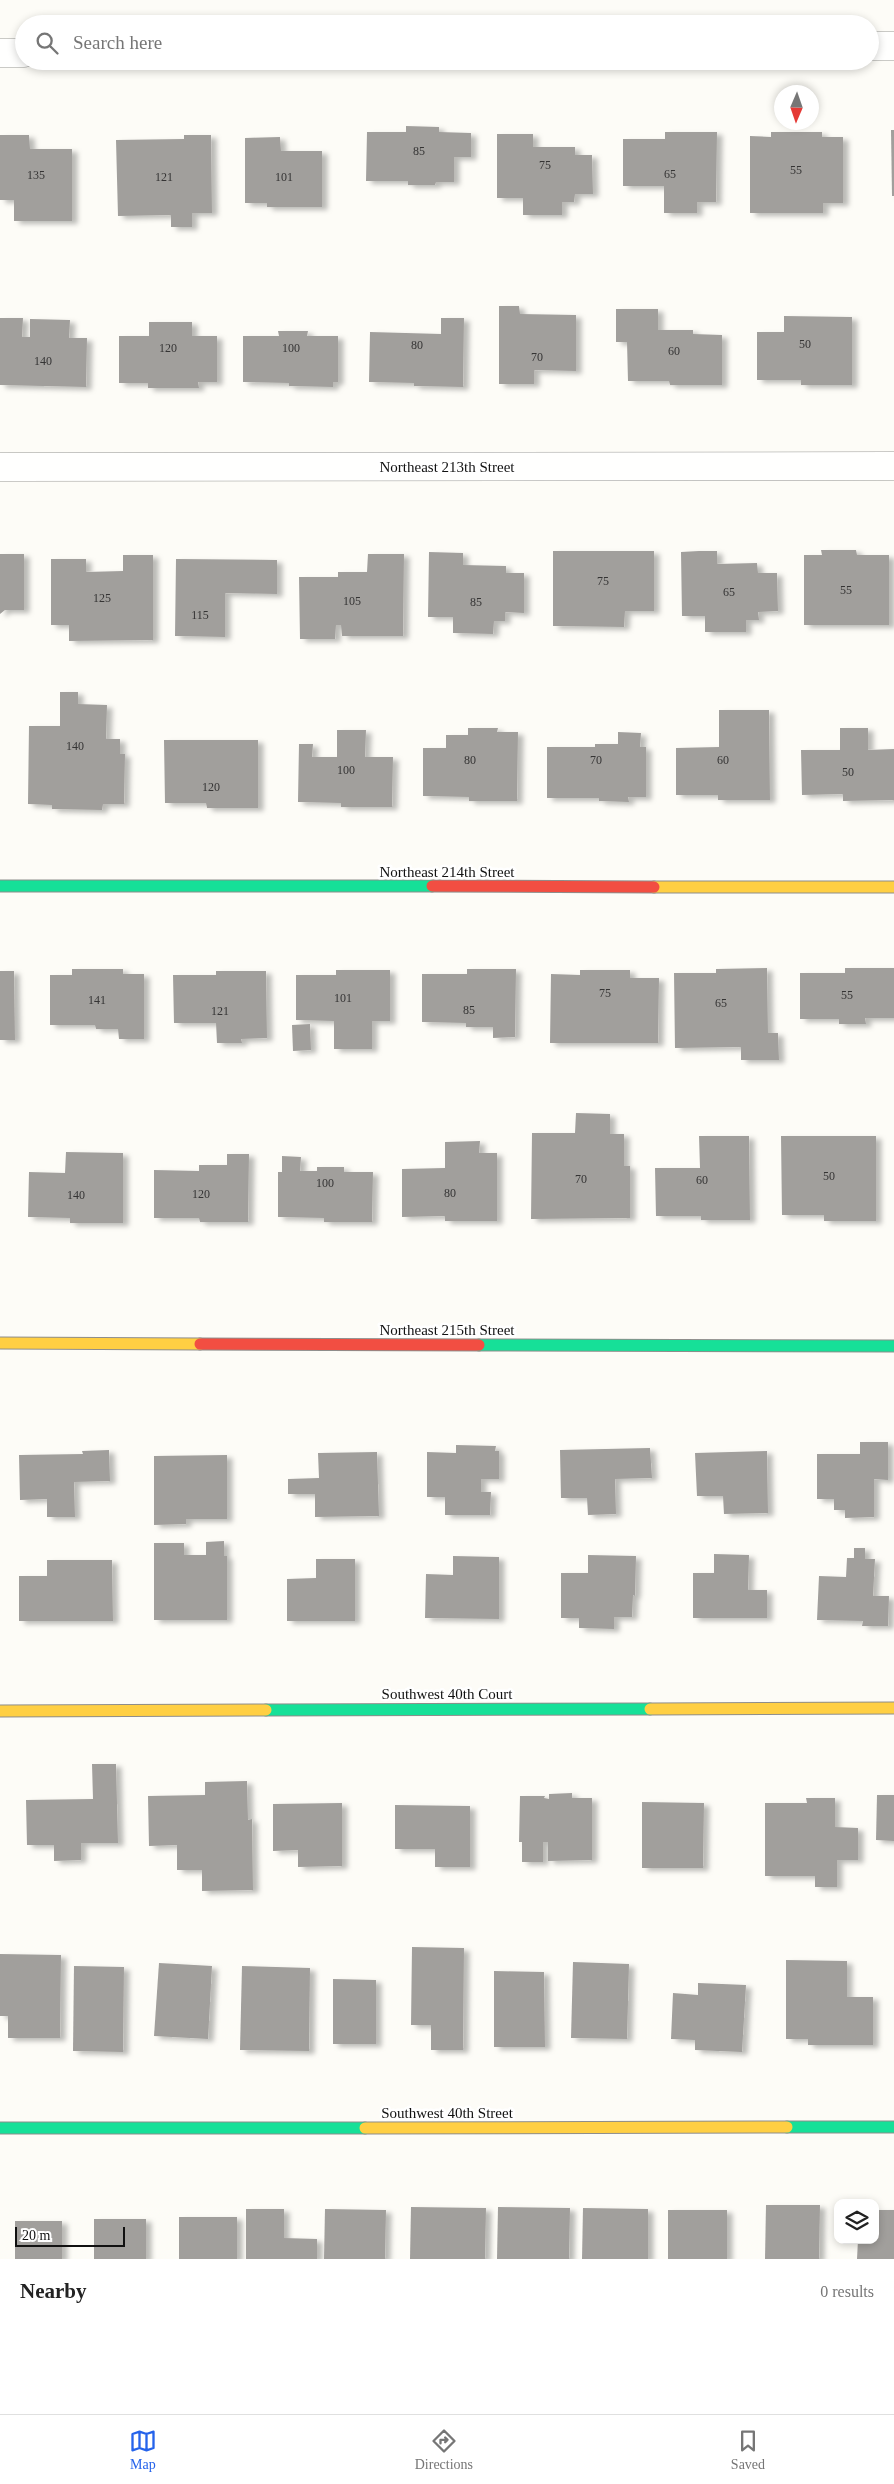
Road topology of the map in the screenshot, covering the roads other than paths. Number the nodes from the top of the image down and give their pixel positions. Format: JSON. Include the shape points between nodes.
{"nodes":[{"id":1,"x":879,"y":46,"type":"edge"},
{"id":2,"x":894,"y":46,"type":"edge"},
{"id":3,"x":0,"y":53,"type":"edge"},
{"id":4,"x":15,"y":53,"type":"edge"},
{"id":5,"x":894,"y":466,"type":"edge"},
{"id":6,"x":0,"y":467,"type":"edge"},
{"id":7,"x":0,"y":886,"type":"edge"},
{"id":8,"x":894,"y":887,"type":"edge"},
{"id":9,"x":0,"y":1343,"type":"edge"},
{"id":10,"x":894,"y":1346,"type":"edge"},
{"id":11,"x":894,"y":1708,"type":"edge"},
{"id":12,"x":0,"y":1711,"type":"edge"},
{"id":13,"x":894,"y":2127,"type":"edge"},
{"id":14,"x":0,"y":2128,"type":"edge"}],
"edges":[{"from":1,"to":2,"type":"street"},
{"from":3,"to":4,"type":"street"},
{"from":5,"to":6,"type":"street","name":"Northeast 213th Street"},
{"from":7,"to":8,"type":"street","name":"Northeast 214th Street"},
{"from":9,"to":10,"type":"street","name":"Northeast 215th Street"},
{"from":11,"to":12,"type":"street","name":"Southwest 40th Court"},
{"from":13,"to":14,"type":"street","name":"Southwest 40th Street"}]}
